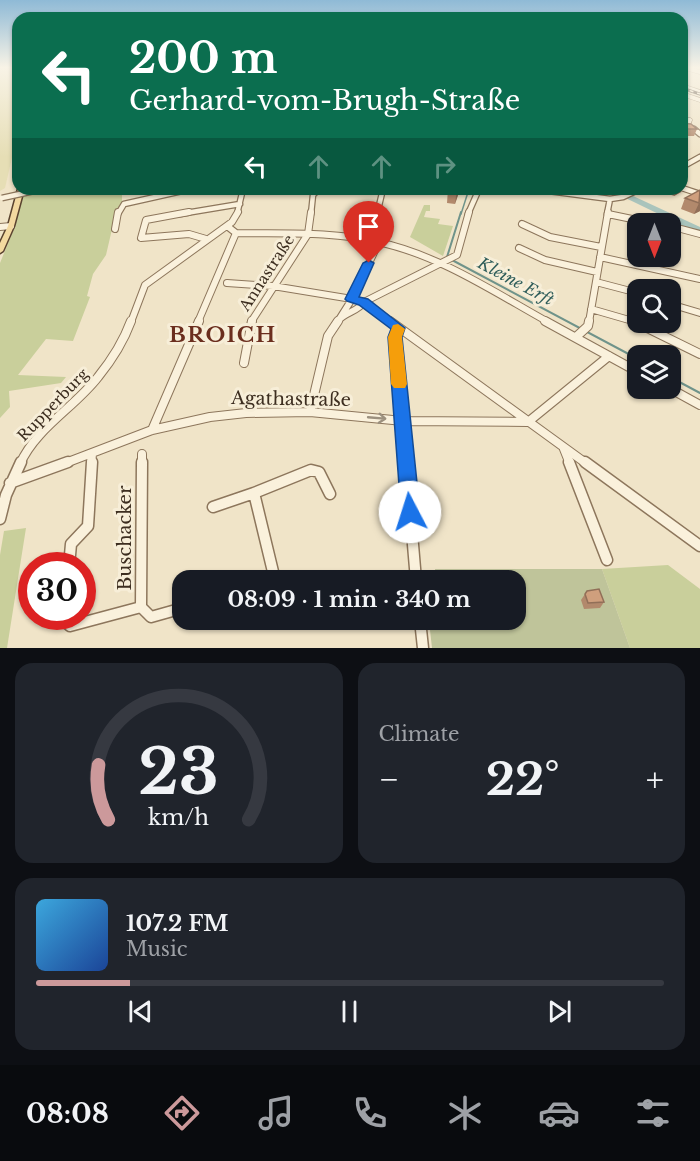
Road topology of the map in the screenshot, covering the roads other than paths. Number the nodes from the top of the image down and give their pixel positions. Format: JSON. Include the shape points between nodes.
{"nodes":[{"id":1,"x":699,"y":158,"type":"edge"},
{"id":2,"x":690,"y":163,"type":"edge"},
{"id":3,"x":19,"y":195,"type":"edge"},
{"id":4,"x":164,"y":195,"type":"edge"},
{"id":5,"x":242,"y":195,"type":"edge"},
{"id":6,"x":314,"y":195,"type":"edge"},
{"id":7,"x":381,"y":195,"type":"edge"},
{"id":8,"x":476,"y":195,"type":"edge"},
{"id":9,"x":579,"y":195,"type":"edge"},
{"id":10,"x":626,"y":195,"type":"edge"},
{"id":11,"x":610,"y":199,"type":"junction"},
{"id":12,"x":240,"y":204,"type":"junction"},
{"id":13,"x":608,"y":214,"type":"junction"},
{"id":14,"x":627,"y":218,"type":"edge"},
{"id":15,"x":522,"y":224,"type":"dead end"},
{"id":16,"x":10,"y":226,"type":"junction"},
{"id":17,"x":227,"y":226,"type":"junction"},
{"id":18,"x":0,"y":227,"type":"edge"},
{"id":19,"x":115,"y":229,"type":"dead end"},
{"id":20,"x":681,"y":229,"type":"edge"},
{"id":21,"x":236,"y":233,"type":"junction"},
{"id":22,"x":308,"y":234,"type":"junction"},
{"id":23,"x":700,"y":234,"type":"edge"},
{"id":24,"x":206,"y":239,"type":"junction"},
{"id":25,"x":370,"y":240,"type":"junction"},
{"id":26,"x":379,"y":242,"type":"junction"},
{"id":27,"x":601,"y":247,"type":"junction"},
{"id":28,"x":519,"y":248,"type":"dead end"},
{"id":29,"x":0,"y":251,"type":"edge"},
{"id":30,"x":600,"y":257,"type":"junction"},
{"id":31,"x":446,"y":261,"type":"junction"},
{"id":32,"x":597,"y":272,"type":"junction"},
{"id":33,"x":700,"y":279,"type":"edge"},
{"id":34,"x":596,"y":282,"type":"junction"},
{"id":35,"x":227,"y":283,"type":"dead end"},
{"id":36,"x":273,"y":286,"type":"junction"},
{"id":37,"x":627,"y":290,"type":"edge"},
{"id":38,"x":352,"y":299,"type":"junction"},
{"id":39,"x":364,"y":302,"type":"junction"},
{"id":40,"x":681,"y":307,"type":"edge"},
{"id":41,"x":591,"y":309,"type":"junction"},
{"id":42,"x":700,"y":313,"type":"edge"},
{"id":43,"x":340,"y":318,"type":"junction"},
{"id":44,"x":398,"y":328,"type":"junction"},
{"id":45,"x":581,"y":333,"type":"junction"},
{"id":46,"x":700,"y":354,"type":"edge"},
{"id":47,"x":609,"y":356,"type":"junction"},
{"id":48,"x":244,"y":363,"type":"dead end"},
{"id":49,"x":627,"y":366,"type":"edge"},
{"id":50,"x":681,"y":395,"type":"edge"},
{"id":51,"x":700,"y":405,"type":"edge"},
{"id":52,"x":310,"y":412,"type":"junction"},
{"id":53,"x":403,"y":421,"type":"junction"},
{"id":54,"x":528,"y":422,"type":"junction"},
{"id":55,"x":152,"y":430,"type":"junction"},
{"id":56,"x":564,"y":449,"type":"junction"},
{"id":57,"x":92,"y":454,"type":"junction"},
{"id":58,"x":142,"y":454,"type":"dead end"},
{"id":59,"x":10,"y":483,"type":"junction"},
{"id":60,"x":254,"y":493,"type":"junction"},
{"id":61,"x":330,"y":494,"type":"dead end"},
{"id":62,"x":213,"y":507,"type":"dead end"},
{"id":63,"x":0,"y":519,"type":"edge"},
{"id":64,"x":700,"y":546,"type":"edge"},
{"id":65,"x":70,"y":552,"type":"edge"},
{"id":66,"x":607,"y":560,"type":"dead end"},
{"id":67,"x":273,"y":570,"type":"edge"},
{"id":68,"x":415,"y":570,"type":"edge"},
{"id":69,"x":141,"y":607,"type":"junction"},
{"id":70,"x":172,"y":611,"type":"edge"},
{"id":71,"x":96,"y":619,"type":"edge"},
{"id":72,"x":421,"y":630,"type":"edge"},
{"id":73,"x":423,"y":648,"type":"edge"}],
"edges":[{"from":1,"to":2,"type":"street"},
{"from":3,"to":16,"type":"main road"},
{"from":4,"to":19,"type":"street","via":[[124,204],[118,211]]},
{"from":5,"to":12,"type":"street"},
{"from":6,"to":22,"type":"street"},
{"from":7,"to":25,"type":"street"},
{"from":8,"to":31,"type":"street","via":[[460,249]]},
{"from":9,"to":11,"type":"street"},
{"from":10,"to":11,"type":"street"},
{"from":11,"to":13,"type":"street"},
{"from":12,"to":17,"type":"street","via":[[237,216]]},
{"from":12,"to":24,"type":"street","via":[[148,219],[141,238],[189,234]]},
{"from":13,"to":14,"type":"street"},
{"from":13,"to":27,"type":"street"},
{"from":15,"to":27,"type":"street","via":[[531,230]]},
{"from":16,"to":18,"type":"street"},
{"from":16,"to":29,"type":"main road"},
{"from":17,"to":21,"type":"street"},
{"from":17,"to":24,"type":"street","name":"Rupperburg"},
{"from":20,"to":23,"type":"street"},
{"from":21,"to":22,"type":"street"},
{"from":21,"to":55,"type":"street"},
{"from":22,"to":25,"type":"street"},
{"from":22,"to":36,"type":"street","name":"Annastraße"},
{"from":24,"to":59,"type":"street","name":"Rupperburg","via":[[145,285],[120,346],[93,384],[32,444]]},
{"from":25,"to":26,"type":"street"},
{"from":26,"to":31,"type":"street"},
{"from":26,"to":38,"type":"street"},
{"from":27,"to":30,"type":"street"},
{"from":28,"to":32,"type":"street","via":[[545,260]]},
{"from":30,"to":32,"type":"street"},
{"from":30,"to":33,"type":"street"},
{"from":31,"to":39,"type":"street"},
{"from":31,"to":45,"type":"street"},
{"from":32,"to":34,"type":"street"},
{"from":34,"to":37,"type":"street"},
{"from":34,"to":41,"type":"street"},
{"from":35,"to":36,"type":"street"},
{"from":36,"to":38,"type":"street"},
{"from":36,"to":48,"type":"street","name":"Annastraße","via":[[251,322]]},
{"from":38,"to":39,"type":"street"},
{"from":38,"to":43,"type":"street"},
{"from":39,"to":43,"type":"street"},
{"from":39,"to":44,"type":"street"},
{"from":40,"to":42,"type":"street"},
{"from":41,"to":45,"type":"street"},
{"from":41,"to":46,"type":"street","via":[[627,318]]},
{"from":43,"to":52,"type":"street","via":[[324,346]]},
{"from":44,"to":53,"type":"street","via":[[395,337]]},
{"from":44,"to":54,"type":"street"},
{"from":45,"to":47,"type":"street"},
{"from":47,"to":49,"type":"street"},
{"from":47,"to":54,"type":"street"},
{"from":50,"to":51,"type":"street"},
{"from":52,"to":53,"type":"street","name":"Agathastraße","one_way":true},
{"from":52,"to":55,"type":"street","name":"Agathastraße","via":[[224,414]]},
{"from":53,"to":54,"type":"street","name":"Agathastraße"},
{"from":53,"to":68,"type":"street"},
{"from":54,"to":56,"type":"street"},
{"from":55,"to":57,"type":"street","name":"Agathastraße"},
{"from":56,"to":64,"type":"street"},
{"from":56,"to":66,"type":"street"},
{"from":57,"to":59,"type":"street","name":"Agathastraße"},
{"from":57,"to":65,"type":"street","via":[[88,526],[71,544]]},
{"from":58,"to":69,"type":"street","name":"Buschacker"},
{"from":59,"to":63,"type":"street","name":"Rupperburg"},
{"from":60,"to":61,"type":"street","via":[[311,470],[319,472]]},
{"from":60,"to":62,"type":"street"},
{"from":60,"to":67,"type":"street"},
{"from":69,"to":70,"type":"street","via":[[152,617]]},
{"from":69,"to":71,"type":"street","name":"Buschacker"},
{"from":72,"to":73,"type":"street"}]}
